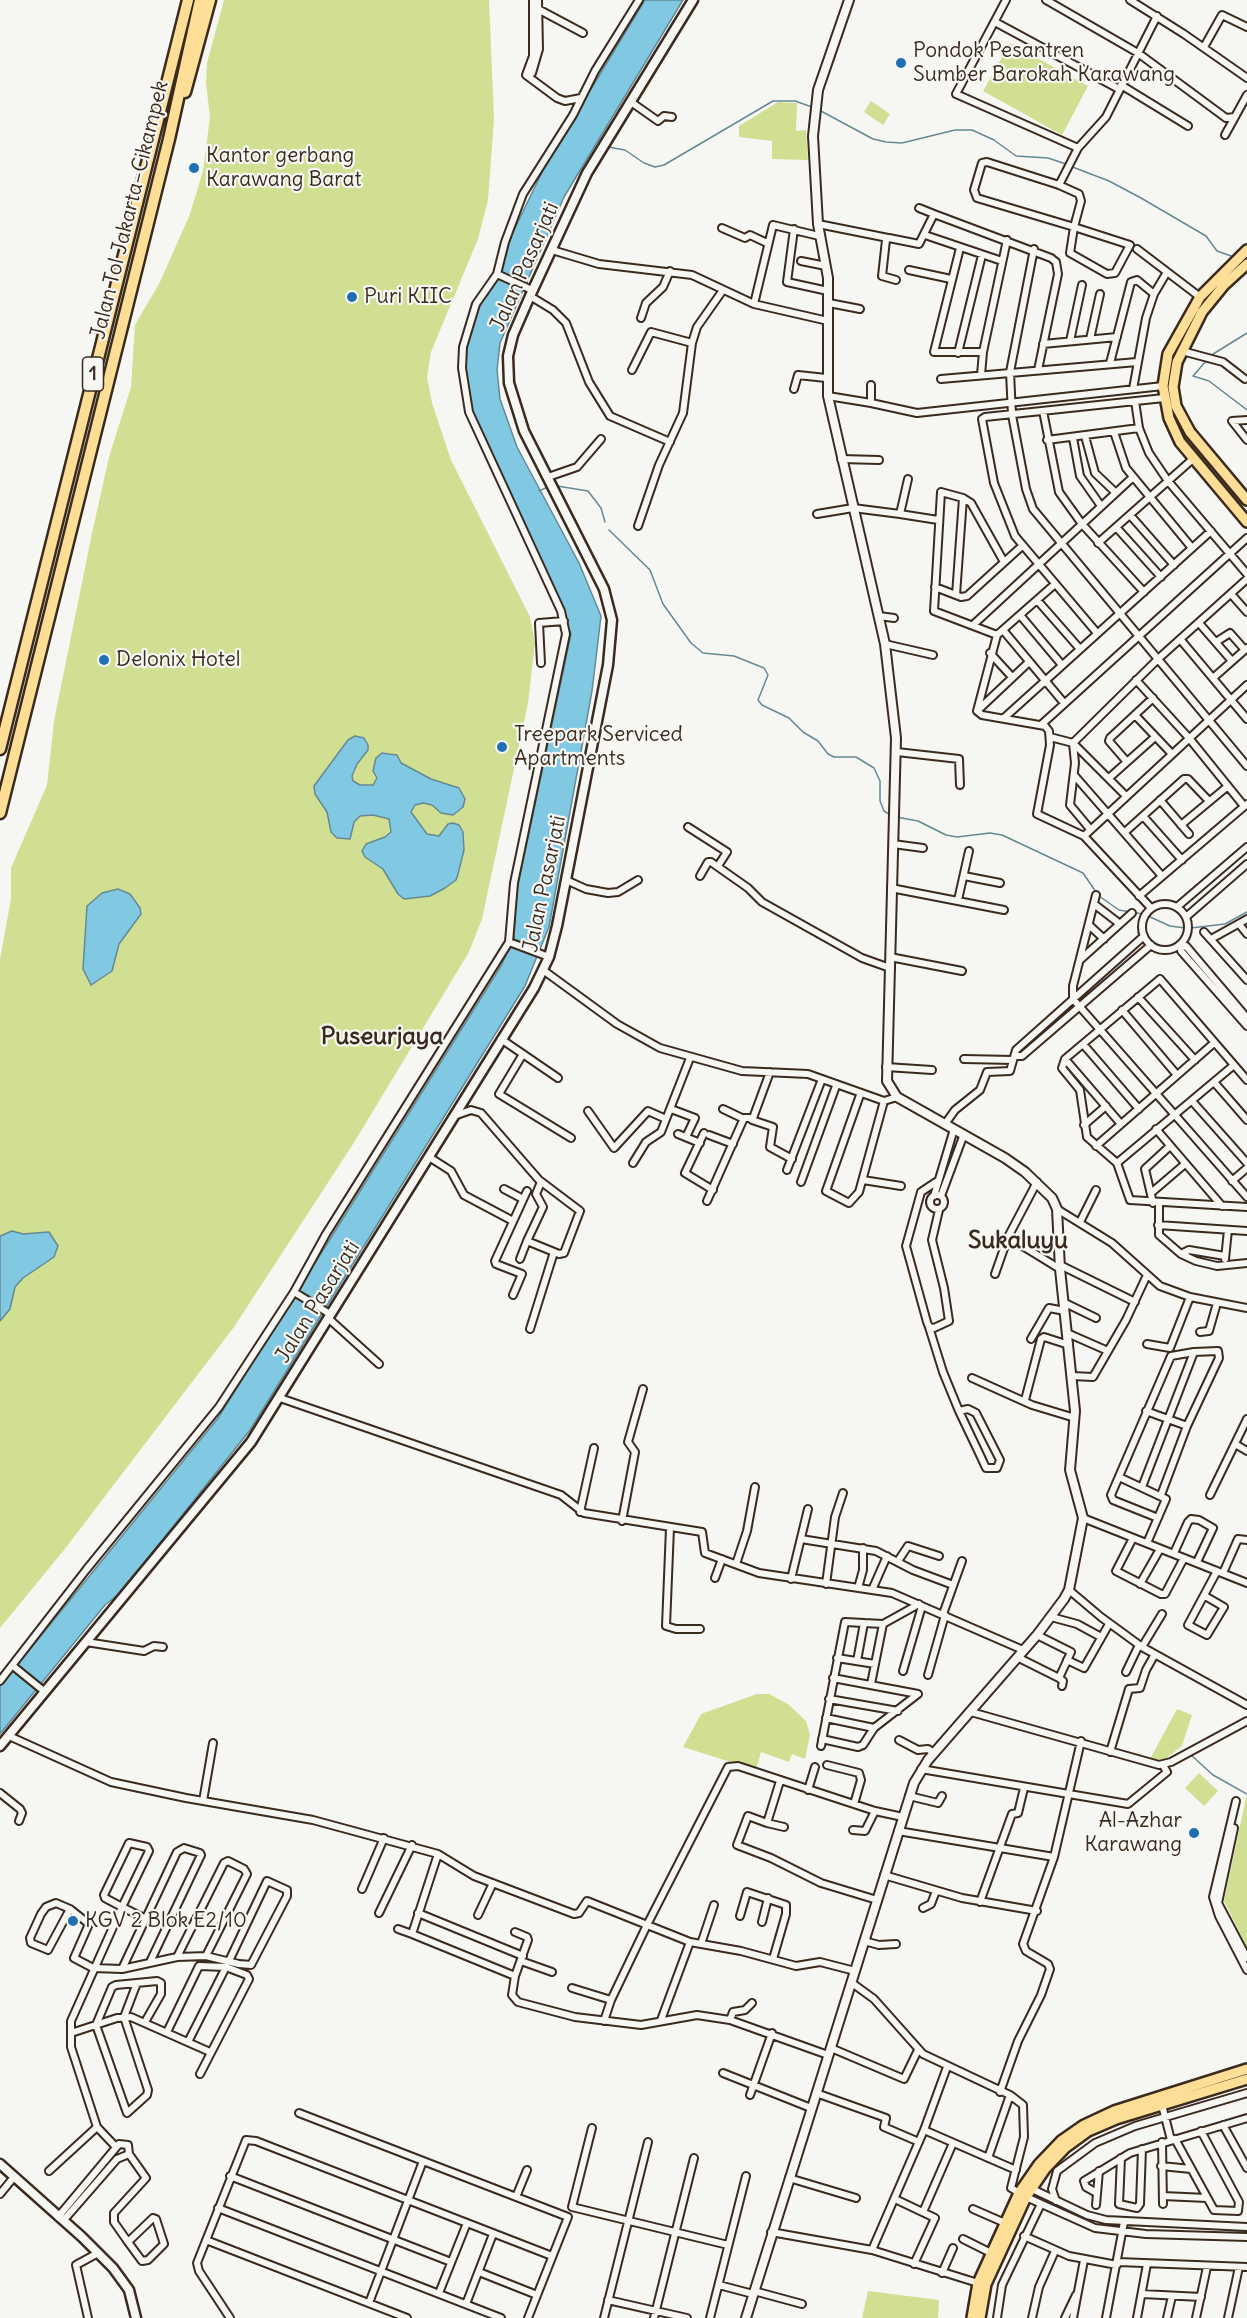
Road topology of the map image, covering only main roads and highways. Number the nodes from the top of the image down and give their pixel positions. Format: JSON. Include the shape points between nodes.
{"nodes":[{"id":1,"x":188,"y":0,"type":"edge"},
{"id":2,"x":200,"y":0,"type":"edge"},
{"id":3,"x":210,"y":0,"type":"edge"},
{"id":4,"x":693,"y":0,"type":"edge"},
{"id":5,"x":170,"y":139,"type":"junction"},
{"id":6,"x":1246,"y":250,"type":"edge"},
{"id":7,"x":1247,"y":264,"type":"edge"},
{"id":8,"x":1233,"y":484,"type":"junction"},
{"id":9,"x":1223,"y":494,"type":"junction"},
{"id":10,"x":1247,"y":500,"type":"edge"},
{"id":11,"x":1247,"y":522,"type":"edge"},
{"id":12,"x":0,"y":749,"type":"edge"},
{"id":13,"x":0,"y":813,"type":"edge"},
{"id":14,"x":0,"y":1746,"type":"edge"},
{"id":15,"x":1247,"y":2069,"type":"edge"},
{"id":16,"x":1247,"y":2079,"type":"edge"},
{"id":17,"x":1189,"y":2093,"type":"junction"},
{"id":18,"x":0,"y":2164,"type":"edge"},
{"id":19,"x":1025,"y":2191,"type":"junction"},
{"id":20,"x":136,"y":2318,"type":"edge"},
{"id":21,"x":972,"y":2318,"type":"edge"},
{"id":22,"x":980,"y":2318,"type":"edge"}],
"edges":[{"from":1,"to":12,"type":"highway","name":"Jalan Tol Jakarta–Cikampek","number":"1"},
{"from":2,"to":5,"type":"highway","name":"Jalan Tol Jakarta–Cikampek","number":"1"},
{"from":3,"to":5,"type":"highway","number":"1"},
{"from":4,"to":14,"type":"main road","name":"Jalan Pasarjati","via":[[587,173],[529,291],[509,346],[507,374],[524,431],[604,589],[612,627],[566,880],[543,970],[328,1314],[280,1398],[225,1477],[42,1689]]},
{"from":5,"to":13,"type":"highway","name":"Jalan Tol Jakarta–Cikampek","number":"1"},
{"from":6,"to":9,"type":"main road","via":[[1200,297],[1168,354],[1163,386],[1174,430]]},
{"from":7,"to":8,"type":"main road","via":[[1214,297],[1182,351],[1173,379],[1176,406],[1190,432]]},
{"from":8,"to":9,"type":"main road"},
{"from":8,"to":10,"type":"main road"},
{"from":9,"to":11,"type":"main road"},
{"from":15,"to":17,"type":"main road"},
{"from":16,"to":17,"type":"main road"},
{"from":17,"to":19,"type":"main road","via":[[1088,2131],[1066,2147]]},
{"from":17,"to":19,"type":"main road","via":[[1114,2111],[1084,2125],[1039,2164]]},
{"from":18,"to":20,"type":"main road","via":[[98,2253],[129,2290]]},
{"from":19,"to":21,"type":"main road","via":[[1005,2223],[978,2283]]},
{"from":19,"to":22,"type":"main road","via":[[986,2284]]}]}
